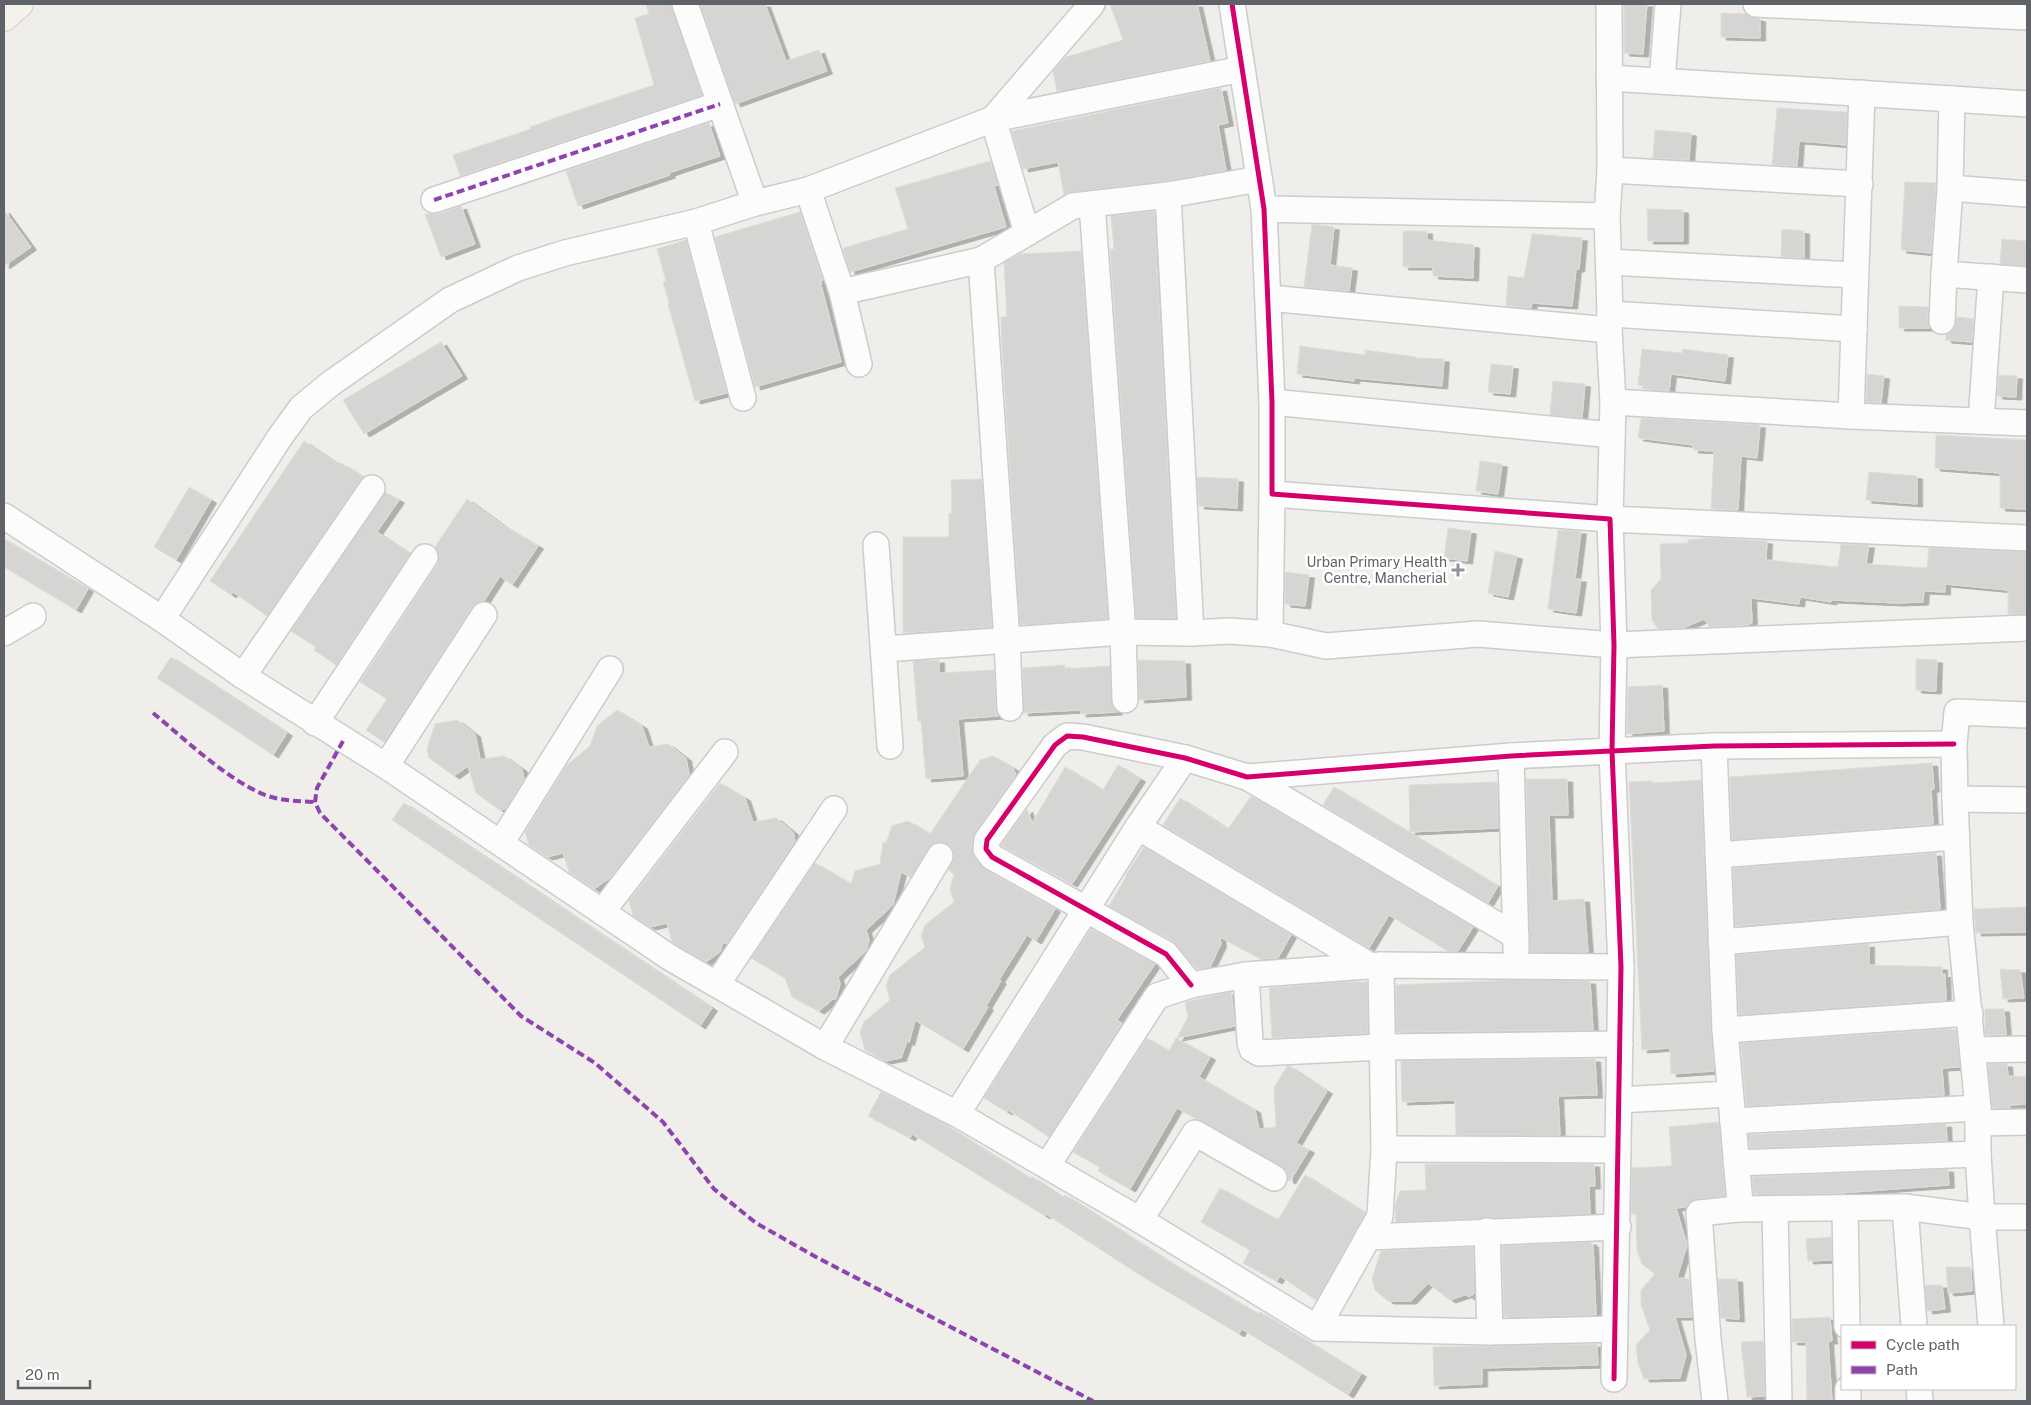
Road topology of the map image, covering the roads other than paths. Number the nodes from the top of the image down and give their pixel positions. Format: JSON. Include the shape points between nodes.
{"nodes":[{"id":1,"x":19,"y":4,"type":"edge"},
{"id":2,"x":685,"y":4,"type":"edge"},
{"id":3,"x":1092,"y":4,"type":"edge"},
{"id":4,"x":1232,"y":4,"type":"edge"},
{"id":5,"x":1609,"y":4,"type":"edge"},
{"id":6,"x":1668,"y":4,"type":"edge"},
{"id":7,"x":1756,"y":4,"type":"edge"},
{"id":8,"x":4,"y":17,"type":"edge"},
{"id":9,"x":2027,"y":18,"type":"edge"},
{"id":10,"x":1242,"y":69,"type":"junction"},
{"id":11,"x":1609,"y":78,"type":"junction"},
{"id":12,"x":1662,"y":81,"type":"junction"},
{"id":13,"x":1862,"y":93,"type":"junction"},
{"id":14,"x":1952,"y":99,"type":"junction"},
{"id":15,"x":720,"y":104,"type":"junction"},
{"id":16,"x":2027,"y":104,"type":"edge"},
{"id":17,"x":993,"y":119,"type":"junction"},
{"id":18,"x":1610,"y":170,"type":"junction"},
{"id":19,"x":1259,"y":179,"type":"junction"},
{"id":20,"x":1860,"y":184,"type":"junction"},
{"id":21,"x":1950,"y":188,"type":"junction"},
{"id":22,"x":808,"y":190,"type":"junction"},
{"id":23,"x":2027,"y":194,"type":"edge"},
{"id":24,"x":1168,"y":195,"type":"junction"},
{"id":25,"x":434,"y":200,"type":"dead end"},
{"id":26,"x":755,"y":202,"type":"junction"},
{"id":27,"x":1092,"y":204,"type":"junction"},
{"id":28,"x":1264,"y":209,"type":"junction"},
{"id":29,"x":1607,"y":216,"type":"junction"},
{"id":30,"x":696,"y":222,"type":"junction"},
{"id":31,"x":1027,"y":233,"type":"junction"},
{"id":32,"x":981,"y":260,"type":"junction"},
{"id":33,"x":1609,"y":262,"type":"junction"},
{"id":34,"x":1944,"y":274,"type":"junction"},
{"id":35,"x":1855,"y":275,"type":"junction"},
{"id":36,"x":1991,"y":277,"type":"junction"},
{"id":37,"x":2027,"y":280,"type":"edge"},
{"id":38,"x":842,"y":292,"type":"junction"},
{"id":39,"x":1268,"y":298,"type":"junction"},
{"id":40,"x":1942,"y":320,"type":"dead end"},
{"id":41,"x":1609,"y":322,"type":"junction"},
{"id":42,"x":1854,"y":329,"type":"junction"},
{"id":43,"x":859,"y":364,"type":"dead end"},
{"id":44,"x":743,"y":398,"type":"dead end"},
{"id":45,"x":1272,"y":402,"type":"junction"},
{"id":46,"x":1613,"y":402,"type":"junction"},
{"id":47,"x":1852,"y":416,"type":"junction"},
{"id":48,"x":1981,"y":421,"type":"junction"},
{"id":49,"x":2027,"y":423,"type":"edge"},
{"id":50,"x":1612,"y":435,"type":"junction"},
{"id":51,"x":372,"y":488,"type":"dead end"},
{"id":52,"x":1272,"y":494,"type":"junction"},
{"id":53,"x":4,"y":516,"type":"edge"},
{"id":54,"x":1610,"y":519,"type":"junction"},
{"id":55,"x":2027,"y":538,"type":"edge"},
{"id":56,"x":876,"y":545,"type":"dead end"},
{"id":57,"x":425,"y":557,"type":"dead end"},
{"id":58,"x":484,"y":615,"type":"dead end"},
{"id":59,"x":33,"y":616,"type":"dead end"},
{"id":60,"x":162,"y":619,"type":"junction"},
{"id":61,"x":2027,"y":628,"type":"edge"},
{"id":62,"x":1123,"y":632,"type":"junction"},
{"id":63,"x":4,"y":633,"type":"edge"},
{"id":64,"x":1191,"y":633,"type":"junction"},
{"id":65,"x":1270,"y":634,"type":"junction"},
{"id":66,"x":1007,"y":640,"type":"junction"},
{"id":67,"x":1614,"y":645,"type":"junction"},
{"id":68,"x":884,"y":649,"type":"junction"},
{"id":69,"x":610,"y":669,"type":"dead end"},
{"id":70,"x":243,"y":676,"type":"junction"},
{"id":71,"x":1125,"y":700,"type":"dead end"},
{"id":72,"x":1010,"y":708,"type":"dead end"},
{"id":73,"x":2027,"y":715,"type":"edge"},
{"id":74,"x":315,"y":723,"type":"junction"},
{"id":75,"x":1954,"y":744,"type":"junction"},
{"id":76,"x":890,"y":746,"type":"dead end"},
{"id":77,"x":1714,"y":746,"type":"junction"},
{"id":78,"x":1612,"y":751,"type":"junction"},
{"id":79,"x":725,"y":752,"type":"dead end"},
{"id":80,"x":1511,"y":756,"type":"junction"},
{"id":81,"x":1185,"y":758,"type":"junction"},
{"id":82,"x":386,"y":766,"type":"junction"},
{"id":83,"x":1247,"y":777,"type":"junction"},
{"id":84,"x":1955,"y":799,"type":"junction"},
{"id":85,"x":2027,"y":800,"type":"edge"},
{"id":86,"x":834,"y":809,"type":"dead end"},
{"id":87,"x":1138,"y":827,"type":"junction"},
{"id":88,"x":1956,"y":837,"type":"junction"},
{"id":89,"x":502,"y":843,"type":"junction"},
{"id":90,"x":1718,"y":855,"type":"junction"},
{"id":91,"x":940,"y":856,"type":"dead end"},
{"id":92,"x":1086,"y":910,"type":"junction"},
{"id":93,"x":602,"y":912,"type":"junction"},
{"id":94,"x":1960,"y":922,"type":"junction"},
{"id":95,"x":1516,"y":936,"type":"junction"},
{"id":96,"x":1721,"y":942,"type":"junction"},
{"id":97,"x":1376,"y":965,"type":"junction"},
{"id":98,"x":1517,"y":966,"type":"junction"},
{"id":99,"x":1620,"y":967,"type":"junction"},
{"id":100,"x":1246,"y":975,"type":"junction"},
{"id":101,"x":717,"y":984,"type":"junction"},
{"id":102,"x":1191,"y":985,"type":"junction"},
{"id":103,"x":1970,"y":1013,"type":"junction"},
{"id":104,"x":1725,"y":1030,"type":"junction"},
{"id":105,"x":1620,"y":1044,"type":"junction"},
{"id":106,"x":825,"y":1047,"type":"junction"},
{"id":107,"x":1382,"y":1047,"type":"junction"},
{"id":108,"x":2027,"y":1049,"type":"edge"},
{"id":109,"x":1972,"y":1050,"type":"junction"},
{"id":110,"x":1730,"y":1094,"type":"junction"},
{"id":111,"x":1619,"y":1100,"type":"junction"},
{"id":112,"x":957,"y":1114,"type":"junction"},
{"id":113,"x":1978,"y":1115,"type":"junction"},
{"id":114,"x":1733,"y":1121,"type":"junction"},
{"id":115,"x":2027,"y":1122,"type":"edge"},
{"id":116,"x":1384,"y":1149,"type":"junction"},
{"id":117,"x":1618,"y":1150,"type":"junction"},
{"id":118,"x":1978,"y":1154,"type":"junction"},
{"id":119,"x":1736,"y":1163,"type":"junction"},
{"id":120,"x":1047,"y":1166,"type":"junction"},
{"id":121,"x":1274,"y":1178,"type":"dead end"},
{"id":122,"x":1845,"y":1208,"type":"junction"},
{"id":123,"x":1905,"y":1208,"type":"junction"},
{"id":124,"x":1738,"y":1209,"type":"junction"},
{"id":125,"x":1775,"y":1209,"type":"junction"},
{"id":126,"x":1982,"y":1217,"type":"junction"},
{"id":127,"x":2027,"y":1217,"type":"edge"},
{"id":128,"x":1140,"y":1220,"type":"junction"},
{"id":129,"x":1618,"y":1227,"type":"junction"},
{"id":130,"x":1486,"y":1231,"type":"junction"},
{"id":131,"x":1368,"y":1237,"type":"junction"},
{"id":132,"x":1847,"y":1325,"type":"edge"},
{"id":133,"x":1914,"y":1325,"type":"edge"},
{"id":134,"x":1991,"y":1325,"type":"edge"},
{"id":135,"x":1317,"y":1328,"type":"junction"},
{"id":136,"x":1615,"y":1328,"type":"junction"},
{"id":137,"x":1490,"y":1332,"type":"junction"},
{"id":138,"x":1614,"y":1379,"type":"dead end"},
{"id":139,"x":1715,"y":1401,"type":"edge"},
{"id":140,"x":1779,"y":1401,"type":"edge"}],
"edges":[{"from":1,"to":8,"type":"main road"},
{"from":2,"to":15,"type":"street"},
{"from":3,"to":17,"type":"street"},
{"from":4,"to":10,"type":"street"},
{"from":5,"to":11,"type":"street"},
{"from":6,"to":12,"type":"street"},
{"from":7,"to":9,"type":"street"},
{"from":10,"to":17,"type":"street"},
{"from":10,"to":19,"type":"street"},
{"from":11,"to":12,"type":"street"},
{"from":11,"to":18,"type":"street"},
{"from":12,"to":13,"type":"street"},
{"from":13,"to":14,"type":"street"},
{"from":13,"to":20,"type":"street"},
{"from":14,"to":16,"type":"street"},
{"from":14,"to":21,"type":"street"},
{"from":15,"to":25,"type":"street"},
{"from":15,"to":26,"type":"street"},
{"from":17,"to":22,"type":"street"},
{"from":17,"to":31,"type":"street"},
{"from":18,"to":20,"type":"street"},
{"from":18,"to":29,"type":"street"},
{"from":19,"to":24,"type":"street"},
{"from":19,"to":28,"type":"street"},
{"from":20,"to":35,"type":"street"},
{"from":21,"to":23,"type":"street"},
{"from":21,"to":34,"type":"street"},
{"from":22,"to":26,"type":"street"},
{"from":22,"to":38,"type":"street"},
{"from":24,"to":27,"type":"street"},
{"from":24,"to":64,"type":"street"},
{"from":26,"to":30,"type":"street"},
{"from":27,"to":31,"type":"street","via":[[1073,206]]},
{"from":27,"to":62,"type":"street"},
{"from":28,"to":29,"type":"street"},
{"from":28,"to":39,"type":"street"},
{"from":29,"to":33,"type":"street"},
{"from":30,"to":44,"type":"street"},
{"from":30,"to":60,"type":"street","via":[[565,253],[518,268],[450,300],[330,384],[301,408],[280,437]]},
{"from":31,"to":32,"type":"street"},
{"from":32,"to":38,"type":"street"},
{"from":32,"to":66,"type":"street"},
{"from":33,"to":35,"type":"street"},
{"from":33,"to":41,"type":"street"},
{"from":34,"to":36,"type":"street"},
{"from":34,"to":40,"type":"street"},
{"from":35,"to":42,"type":"street"},
{"from":36,"to":37,"type":"street"},
{"from":36,"to":48,"type":"street"},
{"from":38,"to":43,"type":"street"},
{"from":39,"to":41,"type":"street"},
{"from":39,"to":45,"type":"street"},
{"from":41,"to":42,"type":"street"},
{"from":41,"to":46,"type":"street"},
{"from":42,"to":47,"type":"street"},
{"from":45,"to":50,"type":"street"},
{"from":45,"to":52,"type":"street"},
{"from":46,"to":47,"type":"street"},
{"from":46,"to":50,"type":"street"},
{"from":47,"to":48,"type":"street"},
{"from":48,"to":49,"type":"street"},
{"from":50,"to":54,"type":"street"},
{"from":51,"to":70,"type":"street"},
{"from":52,"to":54,"type":"street"},
{"from":52,"to":65,"type":"street"},
{"from":53,"to":60,"type":"street"},
{"from":54,"to":55,"type":"street"},
{"from":54,"to":67,"type":"street"},
{"from":56,"to":68,"type":"street"},
{"from":57,"to":74,"type":"street"},
{"from":58,"to":82,"type":"street"},
{"from":59,"to":63,"type":"street"},
{"from":60,"to":70,"type":"street"},
{"from":61,"to":67,"type":"street"},
{"from":62,"to":64,"type":"street"},
{"from":62,"to":66,"type":"street"},
{"from":62,"to":71,"type":"street"},
{"from":64,"to":65,"type":"street"},
{"from":65,"to":67,"type":"street","via":[[1326,646],[1478,634]]},
{"from":66,"to":68,"type":"street"},
{"from":66,"to":72,"type":"street"},
{"from":67,"to":78,"type":"street"},
{"from":68,"to":76,"type":"street"},
{"from":69,"to":89,"type":"street"},
{"from":70,"to":74,"type":"street"},
{"from":73,"to":75,"type":"street","via":[[1957,712]]},
{"from":74,"to":82,"type":"street"},
{"from":75,"to":77,"type":"street"},
{"from":75,"to":84,"type":"street"},
{"from":77,"to":78,"type":"street"},
{"from":77,"to":90,"type":"street"},
{"from":78,"to":80,"type":"street"},
{"from":78,"to":99,"type":"street"},
{"from":79,"to":93,"type":"street"},
{"from":80,"to":83,"type":"street"},
{"from":80,"to":95,"type":"street"},
{"from":81,"to":83,"type":"street"},
{"from":81,"to":87,"type":"street"},
{"from":81,"to":92,"type":"street","via":[[1067,736],[1055,745],[987,840],[986,849],[992,857]]},
{"from":82,"to":89,"type":"street"},
{"from":83,"to":95,"type":"street"},
{"from":84,"to":85,"type":"street"},
{"from":84,"to":88,"type":"street"},
{"from":86,"to":101,"type":"street"},
{"from":87,"to":92,"type":"street"},
{"from":87,"to":97,"type":"street"},
{"from":88,"to":90,"type":"street"},
{"from":88,"to":94,"type":"street"},
{"from":89,"to":93,"type":"street"},
{"from":90,"to":96,"type":"street"},
{"from":91,"to":106,"type":"street"},
{"from":92,"to":102,"type":"street","via":[[1166,954]]},
{"from":92,"to":112,"type":"street"},
{"from":93,"to":101,"type":"street","via":[[668,957]]},
{"from":94,"to":96,"type":"street"},
{"from":94,"to":103,"type":"street"},
{"from":95,"to":98,"type":"street"},
{"from":96,"to":104,"type":"street"},
{"from":97,"to":98,"type":"street"},
{"from":97,"to":100,"type":"street"},
{"from":97,"to":107,"type":"street"},
{"from":98,"to":99,"type":"street"},
{"from":99,"to":105,"type":"street"},
{"from":100,"to":102,"type":"street"},
{"from":100,"to":107,"type":"street","via":[[1250,1042],[1252,1049],[1259,1053]]},
{"from":101,"to":106,"type":"street"},
{"from":102,"to":120,"type":"street","via":[[1157,996]]},
{"from":103,"to":104,"type":"street"},
{"from":103,"to":109,"type":"street"},
{"from":104,"to":110,"type":"street"},
{"from":105,"to":107,"type":"street"},
{"from":105,"to":111,"type":"street"},
{"from":106,"to":112,"type":"street"},
{"from":107,"to":116,"type":"street"},
{"from":108,"to":109,"type":"street"},
{"from":109,"to":113,"type":"street"},
{"from":110,"to":111,"type":"street"},
{"from":110,"to":114,"type":"street"},
{"from":111,"to":117,"type":"street"},
{"from":112,"to":120,"type":"street"},
{"from":113,"to":114,"type":"street"},
{"from":113,"to":115,"type":"street"},
{"from":113,"to":118,"type":"street"},
{"from":114,"to":119,"type":"street"},
{"from":116,"to":117,"type":"street"},
{"from":116,"to":131,"type":"street","via":[[1380,1216]]},
{"from":117,"to":129,"type":"street"},
{"from":118,"to":119,"type":"street"},
{"from":118,"to":126,"type":"street"},
{"from":119,"to":124,"type":"street"},
{"from":120,"to":128,"type":"street"},
{"from":121,"to":128,"type":"street","via":[[1195,1133]]},
{"from":122,"to":123,"type":"street"},
{"from":122,"to":125,"type":"street"},
{"from":122,"to":132,"type":"street"},
{"from":123,"to":126,"type":"street"},
{"from":123,"to":133,"type":"street"},
{"from":124,"to":125,"type":"street"},
{"from":124,"to":139,"type":"street","via":[[1699,1213]]},
{"from":125,"to":140,"type":"street"},
{"from":126,"to":127,"type":"street"},
{"from":126,"to":134,"type":"street"},
{"from":128,"to":135,"type":"street"},
{"from":129,"to":130,"type":"street"},
{"from":129,"to":136,"type":"street"},
{"from":130,"to":131,"type":"street"},
{"from":130,"to":137,"type":"street"},
{"from":131,"to":135,"type":"street"},
{"from":135,"to":137,"type":"street"},
{"from":136,"to":137,"type":"street"},
{"from":136,"to":138,"type":"street"}]}
